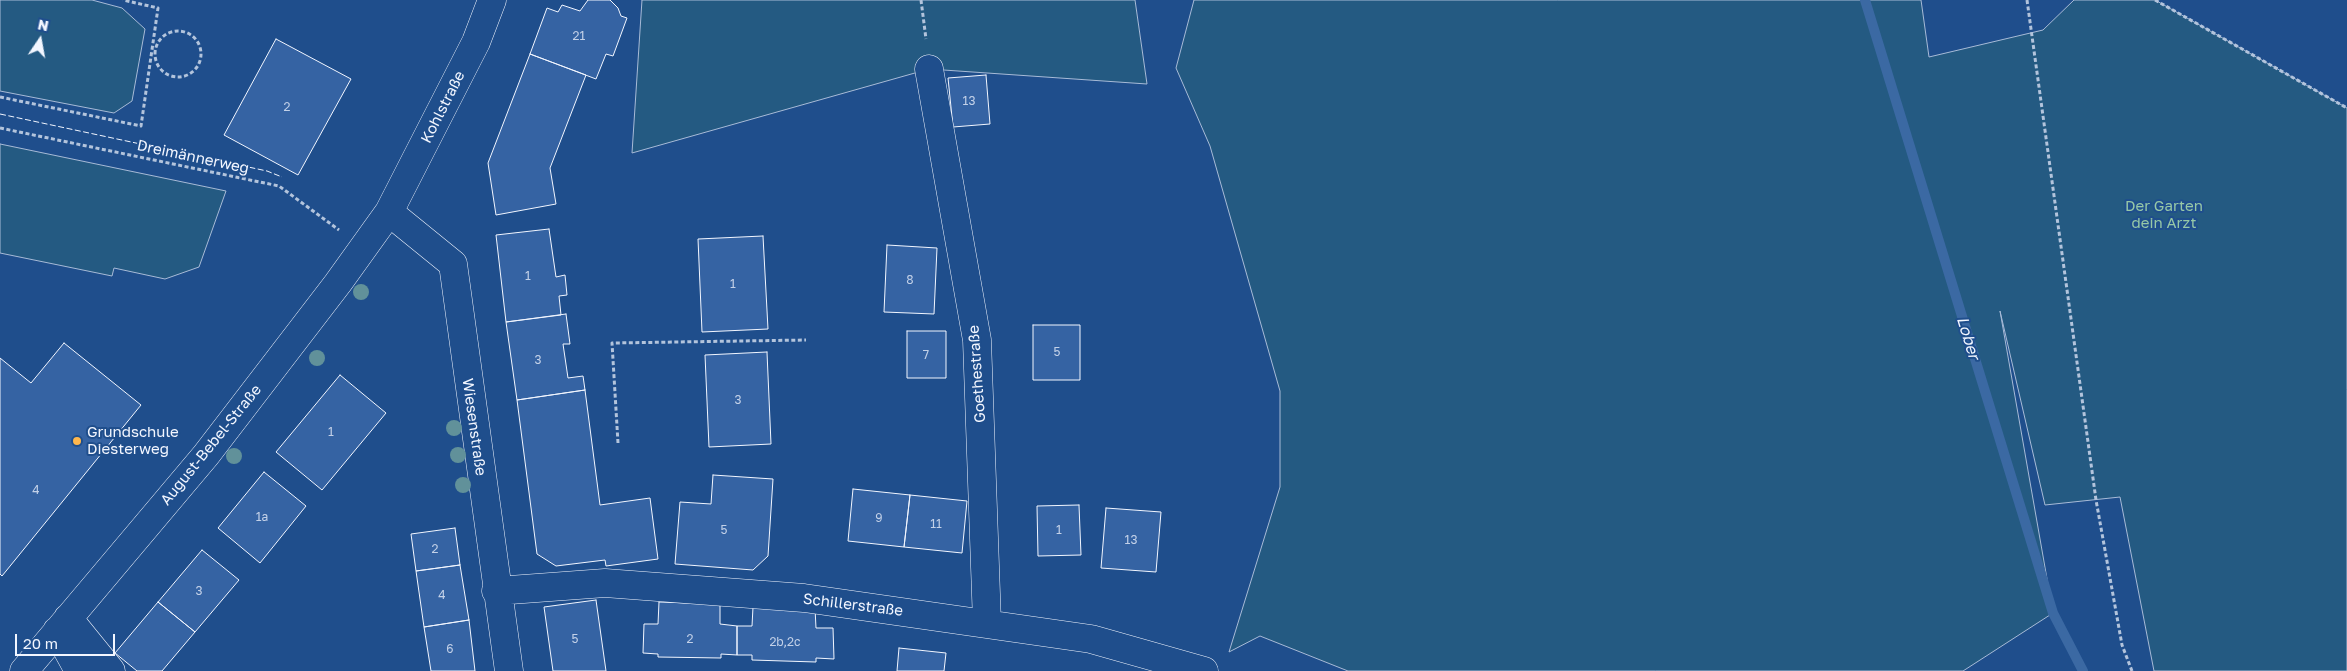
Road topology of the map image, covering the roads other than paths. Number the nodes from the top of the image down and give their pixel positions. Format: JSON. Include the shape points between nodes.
{"nodes":[{"id":1,"x":492,"y":0,"type":"edge"},
{"id":2,"x":929,"y":69,"type":"road end"},
{"id":3,"x":389,"y":212,"type":"junction"},
{"id":4,"x":496,"y":591,"type":"junction"},
{"id":5,"x":987,"y":622,"type":"junction"},
{"id":6,"x":63,"y":624,"type":"junction"},
{"id":7,"x":24,"y":671,"type":"edge"},
{"id":8,"x":79,"y":671,"type":"edge"},
{"id":9,"x":111,"y":671,"type":"edge"},
{"id":10,"x":509,"y":671,"type":"edge"},
{"id":11,"x":1204,"y":671,"type":"edge"}],
"edges":[{"from":1,"to":3,"type":"street","name":"Kohlstraße","via":[[476,42]]},
{"from":2,"to":5,"type":"street","name":"Goethestraße","via":[[977,340]]},
{"from":3,"to":4,"type":"street","name":"Wiesenstraße","via":[[453,264]]},
{"from":3,"to":6,"type":"street","name":"August-Bebel-Straße","via":[[206,455]]},
{"from":4,"to":5,"type":"street","name":"Schillerstraße","via":[[606,583],[804,598]]},
{"from":4,"to":10,"type":"street","name":"Wiesenstraße"},
{"from":5,"to":11,"type":"street","name":"Schillerstraße","via":[[1091,639]]},
{"from":6,"to":7,"type":"street","name":"August-Bebel-Straße"},
{"from":6,"to":8,"type":"street"},
{"from":6,"to":9,"type":"street"}]}
